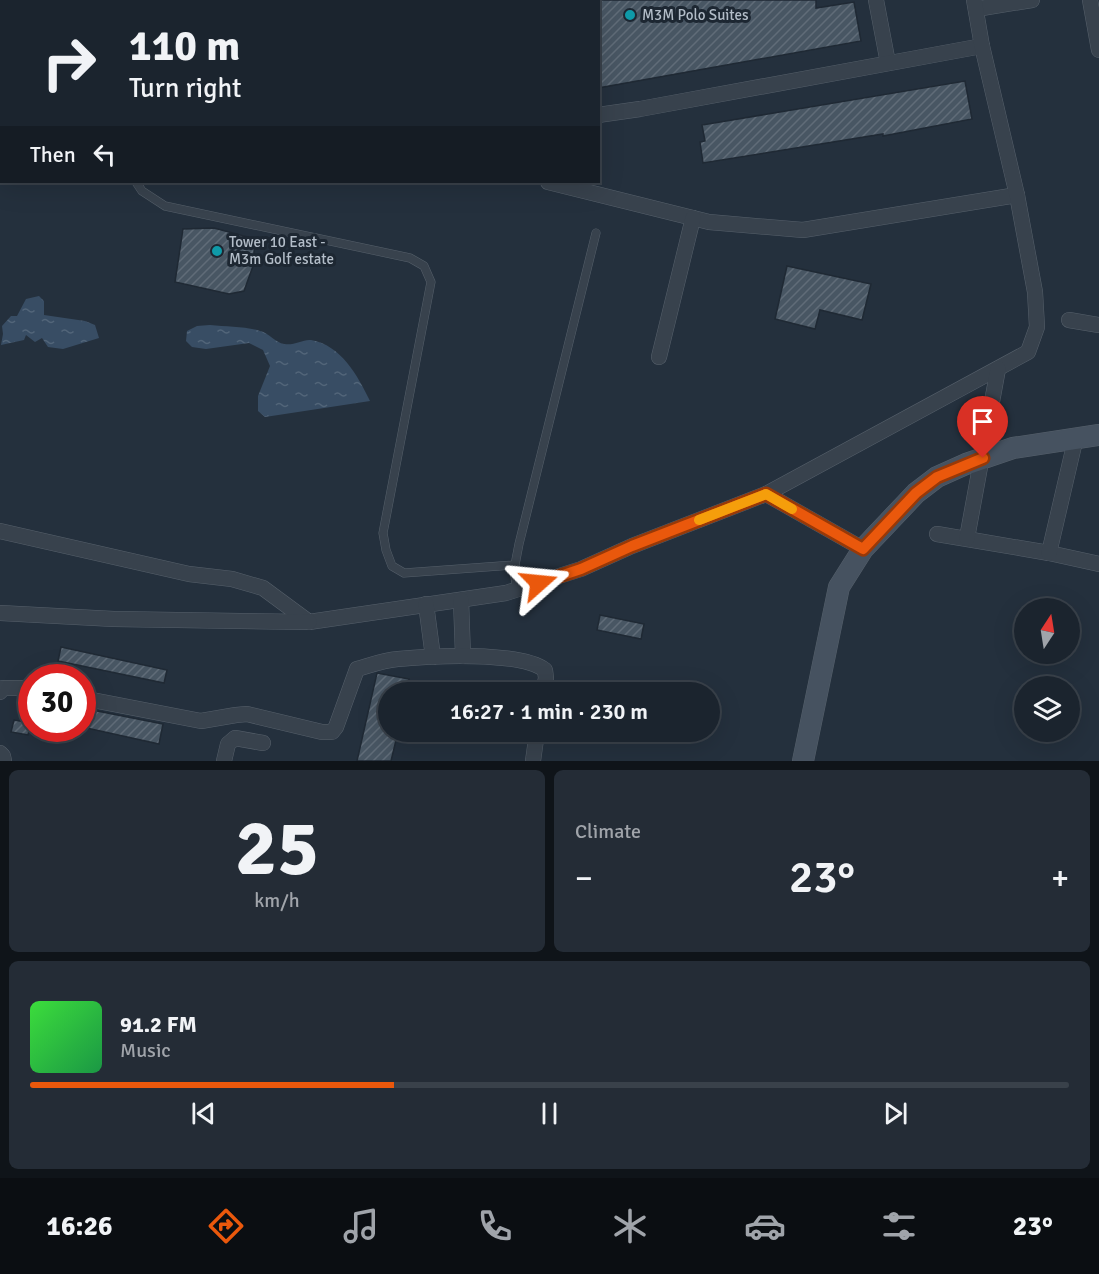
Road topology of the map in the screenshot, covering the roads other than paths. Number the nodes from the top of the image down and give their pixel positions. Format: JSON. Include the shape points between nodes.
{"nodes":[{"id":1,"x":876,"y":0,"type":"edge"},
{"id":2,"x":1032,"y":0,"type":"edge"},
{"id":3,"x":1090,"y":0,"type":"edge"},
{"id":4,"x":975,"y":5,"type":"edge"},
{"id":5,"x":982,"y":46,"type":"junction"},
{"id":6,"x":1099,"y":50,"type":"edge"},
{"id":7,"x":888,"y":63,"type":"junction"},
{"id":8,"x":600,"y":115,"type":"edge"},
{"id":9,"x":137,"y":183,"type":"edge"},
{"id":10,"x":552,"y":183,"type":"edge"},
{"id":11,"x":1017,"y":195,"type":"junction"},
{"id":12,"x":693,"y":218,"type":"junction"},
{"id":13,"x":597,"y":232,"type":"dead end"},
{"id":14,"x":1069,"y":320,"type":"dead end"},
{"id":15,"x":1099,"y":325,"type":"edge"},
{"id":16,"x":659,"y":357,"type":"dead end"},
{"id":17,"x":998,"y":369,"type":"junction"},
{"id":18,"x":1099,"y":435,"type":"edge"},
{"id":19,"x":1076,"y":437,"type":"junction"},
{"id":20,"x":983,"y":458,"type":"junction"},
{"id":21,"x":766,"y":494,"type":"junction"},
{"id":22,"x":0,"y":531,"type":"edge"},
{"id":23,"x":937,"y":534,"type":"dead end"},
{"id":24,"x":967,"y":538,"type":"junction"},
{"id":25,"x":863,"y":549,"type":"junction"},
{"id":26,"x":1049,"y":553,"type":"junction"},
{"id":27,"x":1099,"y":564,"type":"edge"},
{"id":28,"x":515,"y":565,"type":"junction"},
{"id":29,"x":517,"y":590,"type":"junction"},
{"id":30,"x":460,"y":600,"type":"junction"},
{"id":31,"x":426,"y":604,"type":"junction"},
{"id":32,"x":0,"y":613,"type":"edge"},
{"id":33,"x":309,"y":622,"type":"junction"},
{"id":34,"x":463,"y":656,"type":"junction"},
{"id":35,"x":433,"y":657,"type":"junction"},
{"id":36,"x":545,"y":682,"type":"edge"},
{"id":37,"x":18,"y":688,"type":"edge"},
{"id":38,"x":0,"y":692,"type":"edge"},
{"id":39,"x":96,"y":701,"type":"edge"},
{"id":40,"x":536,"y":742,"type":"edge"},
{"id":41,"x":263,"y":743,"type":"dead end"},
{"id":42,"x":0,"y":753,"type":"edge"},
{"id":43,"x":3,"y":761,"type":"edge"},
{"id":44,"x":224,"y":761,"type":"edge"},
{"id":45,"x":533,"y":761,"type":"edge"},
{"id":46,"x":803,"y":761,"type":"edge"}],
"edges":[{"from":1,"to":7,"type":"street"},
{"from":2,"to":4,"type":"street"},
{"from":3,"to":6,"type":"street"},
{"from":4,"to":5,"type":"street"},
{"from":5,"to":7,"type":"street"},
{"from":5,"to":11,"type":"street"},
{"from":7,"to":8,"type":"street"},
{"from":9,"to":28,"type":"lane","via":[[165,206],[410,258],[424,266],[431,282],[383,533],[386,550],[392,566],[404,573]]},
{"from":10,"to":12,"type":"street"},
{"from":11,"to":12,"type":"street","via":[[803,230]]},
{"from":11,"to":17,"type":"street","via":[[1035,292],[1036,327],[1028,352]]},
{"from":12,"to":16,"type":"street"},
{"from":13,"to":28,"type":"lane"},
{"from":14,"to":15,"type":"street"},
{"from":17,"to":20,"type":"street"},
{"from":17,"to":21,"type":"street"},
{"from":18,"to":19,"type":"street"},
{"from":19,"to":20,"type":"street","via":[[1013,448]]},
{"from":19,"to":26,"type":"street"},
{"from":20,"to":24,"type":"street"},
{"from":20,"to":25,"type":"street","via":[[937,477],[916,493]]},
{"from":21,"to":25,"type":"street"},
{"from":21,"to":29,"type":"street","via":[[581,569]]},
{"from":22,"to":33,"type":"street","via":[[263,588]]},
{"from":23,"to":24,"type":"street"},
{"from":24,"to":26,"type":"street"},
{"from":25,"to":46,"type":"street","via":[[839,587]]},
{"from":26,"to":27,"type":"street"},
{"from":28,"to":29,"type":"lane"},
{"from":29,"to":30,"type":"street"},
{"from":30,"to":31,"type":"street"},
{"from":30,"to":34,"type":"street"},
{"from":31,"to":33,"type":"street"},
{"from":31,"to":35,"type":"street"},
{"from":32,"to":33,"type":"street"},
{"from":34,"to":35,"type":"street"},
{"from":34,"to":36,"type":"street","via":[[501,657],[538,666],[545,670]]},
{"from":35,"to":39,"type":"street","via":[[396,659],[357,669],[332,732],[247,714],[201,722]]},
{"from":37,"to":38,"type":"street","via":[[3,688]]},
{"from":40,"to":45,"type":"street"},
{"from":41,"to":44,"type":"street","via":[[235,738],[228,744]]},
{"from":42,"to":43,"type":"street"}]}
